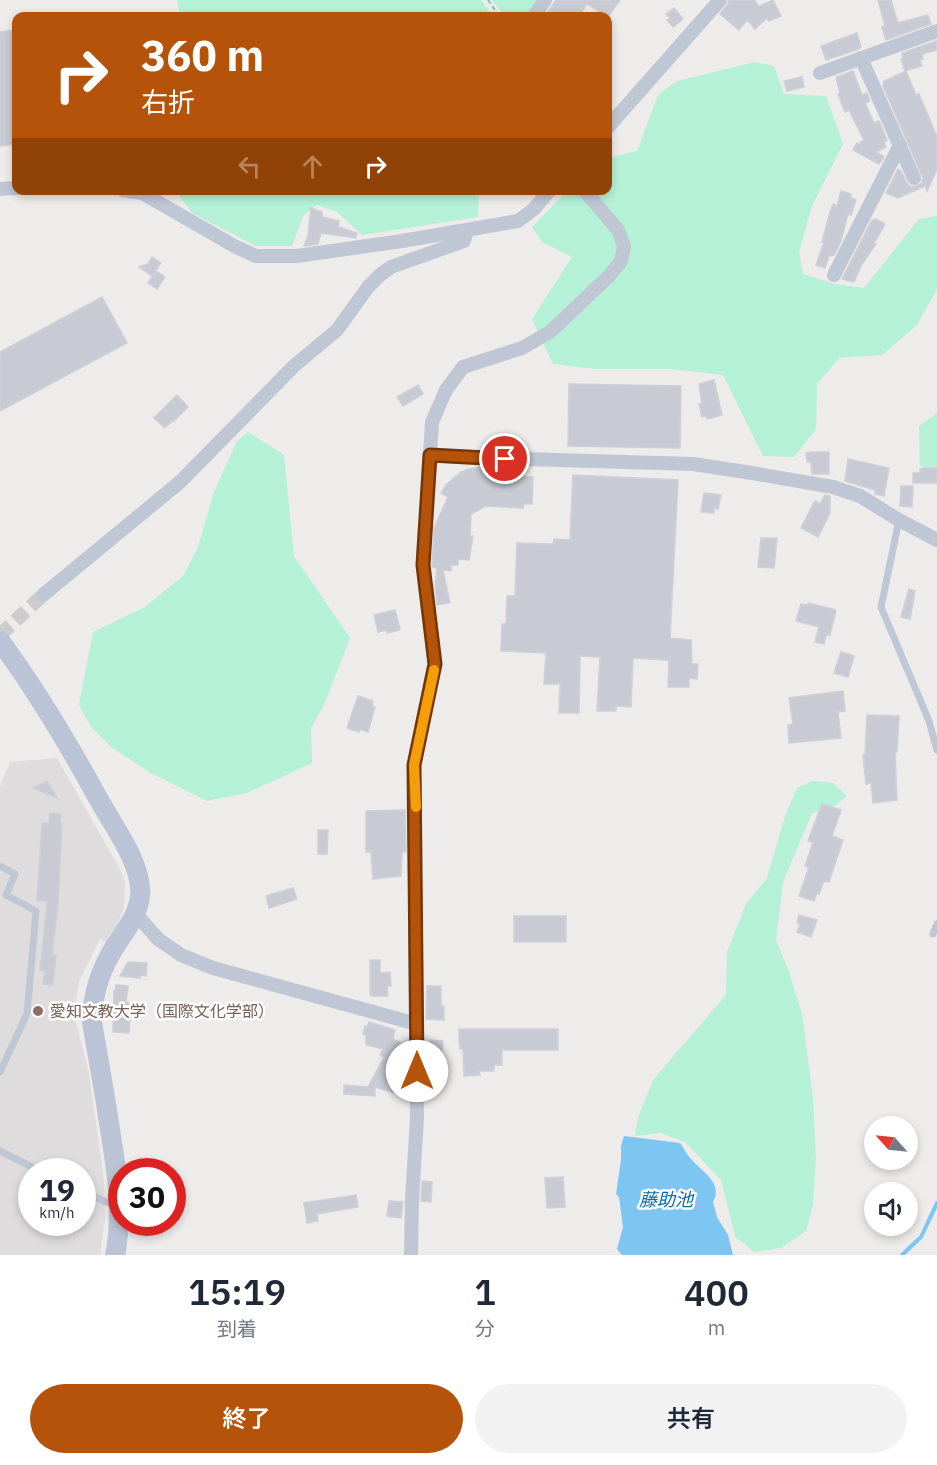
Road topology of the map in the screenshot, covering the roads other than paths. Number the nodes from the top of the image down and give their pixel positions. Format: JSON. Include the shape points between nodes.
{"nodes":[{"id":1,"x":720,"y":0,"type":"edge"},
{"id":2,"x":937,"y":31,"type":"edge"},
{"id":3,"x":861,"y":58,"type":"junction"},
{"id":4,"x":820,"y":73,"type":"dead end"},
{"id":5,"x":612,"y":110,"type":"edge"},
{"id":6,"x":622,"y":111,"type":"junction"},
{"id":7,"x":612,"y":122,"type":"edge"},
{"id":8,"x":900,"y":145,"type":"junction"},
{"id":9,"x":914,"y":178,"type":"dead end"},
{"id":10,"x":145,"y":195,"type":"edge"},
{"id":11,"x":546,"y":195,"type":"edge"},
{"id":12,"x":588,"y":195,"type":"edge"},
{"id":13,"x":467,"y":230,"type":"junction"},
{"id":14,"x":834,"y":275,"type":"dead end"},
{"id":15,"x":430,"y":455,"type":"junction"},
{"id":16,"x":899,"y":520,"type":"junction"},
{"id":17,"x":937,"y":540,"type":"edge"},
{"id":18,"x":43,"y":595,"type":"tunnel mouth"},
{"id":19,"x":0,"y":641,"type":"edge"},
{"id":20,"x":937,"y":750,"type":"edge"},
{"id":21,"x":0,"y":866,"type":"edge"},
{"id":22,"x":135,"y":913,"type":"junction"},
{"id":23,"x":937,"y":924,"type":"edge"},
{"id":24,"x":933,"y":934,"type":"dead end"},
{"id":25,"x":417,"y":1024,"type":"junction"},
{"id":26,"x":0,"y":1072,"type":"edge"},
{"id":27,"x":0,"y":1151,"type":"edge"},
{"id":28,"x":114,"y":1158,"type":"edge"},
{"id":29,"x":18,"y":1160,"type":"edge"},
{"id":30,"x":118,"y":1236,"type":"edge"},
{"id":31,"x":115,"y":1255,"type":"edge"},
{"id":32,"x":411,"y":1255,"type":"edge"}],
"edges":[{"from":1,"to":6,"type":"street"},
{"from":2,"to":3,"type":"street"},
{"from":3,"to":4,"type":"street"},
{"from":3,"to":8,"type":"street"},
{"from":5,"to":6,"type":"street"},
{"from":6,"to":7,"type":"street"},
{"from":8,"to":9,"type":"street"},
{"from":8,"to":14,"type":"street"},
{"from":10,"to":13,"type":"street","via":[[256,256],[297,256]]},
{"from":11,"to":13,"type":"street","via":[[518,221]]},
{"from":12,"to":15,"type":"street","via":[[618,230],[624,246],[621,261],[550,332],[522,348],[463,367],[446,390],[432,422]]},
{"from":13,"to":18,"type":"street","via":[[464,241],[391,267],[380,275],[337,330],[294,366],[180,482]]},
{"from":15,"to":16,"type":"street","via":[[705,466],[833,487],[860,496]]},
{"from":15,"to":25,"type":"street","via":[[423,565],[435,664],[414,765]]},
{"from":16,"to":17,"type":"street"},
{"from":16,"to":20,"type":"lane","via":[[881,607],[929,721]]},
{"from":19,"to":22,"type":"street","via":[[72,750],[125,844],[140,896]]},
{"from":21,"to":26,"type":"lane","via":[[15,874],[6,895],[36,911],[27,1014]]},
{"from":22,"to":25,"type":"street","via":[[158,939],[181,955],[213,968]]},
{"from":22,"to":28,"type":"street","via":[[110,955],[92,1005]]},
{"from":23,"to":24,"type":"lane"},
{"from":25,"to":32,"type":"street"},
{"from":27,"to":29,"type":"lane"},
{"from":30,"to":31,"type":"street"}]}
